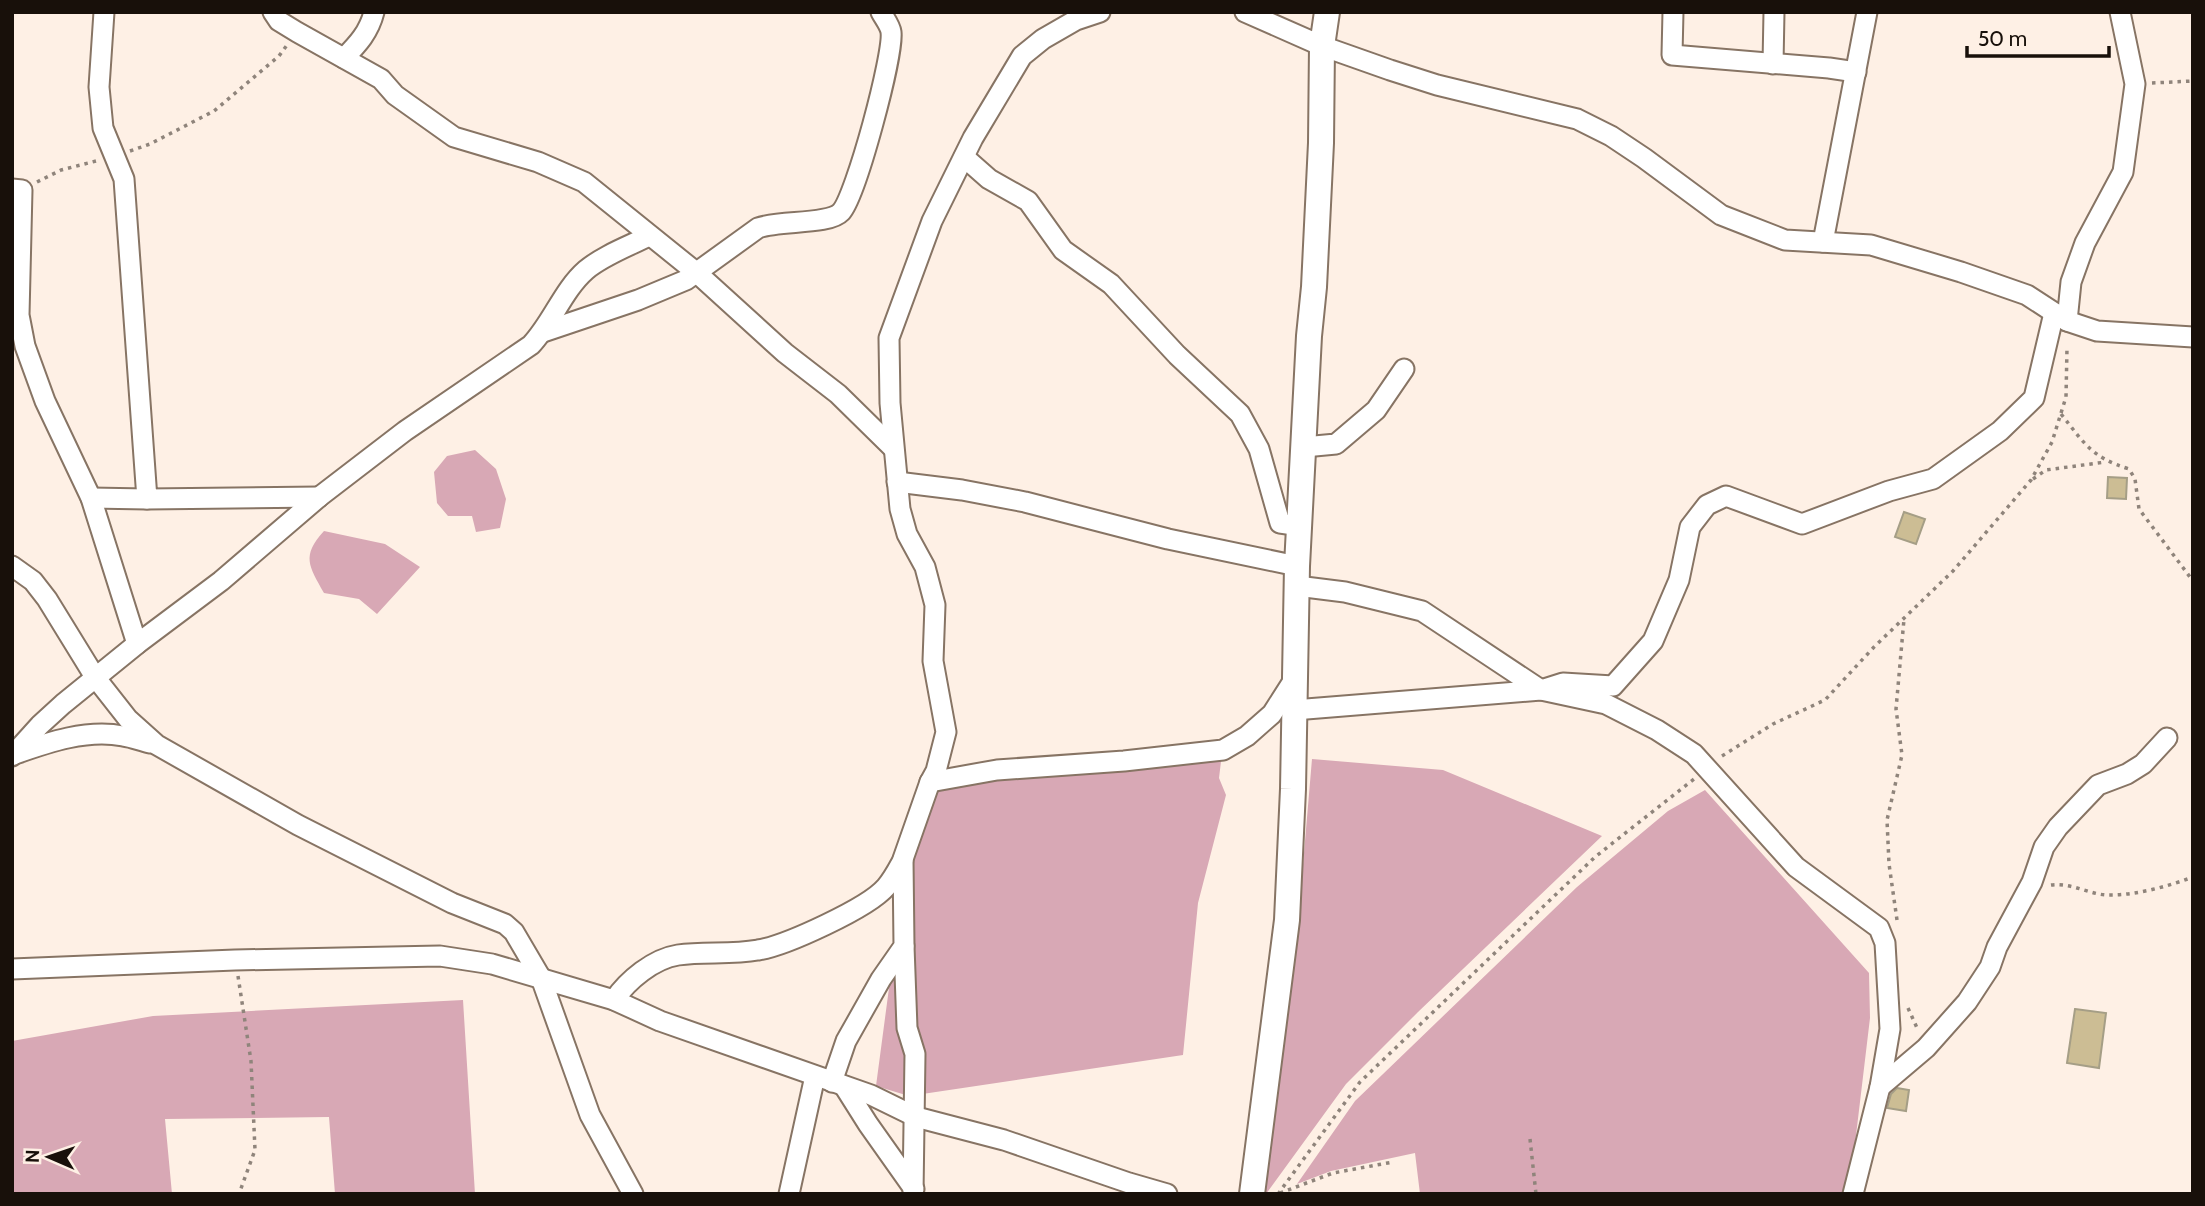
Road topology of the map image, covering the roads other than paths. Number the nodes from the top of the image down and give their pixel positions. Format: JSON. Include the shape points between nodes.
{"nodes":[{"id":1,"x":104,"y":12,"type":"edge"},
{"id":2,"x":272,"y":12,"type":"edge"},
{"id":3,"x":374,"y":12,"type":"edge"},
{"id":4,"x":881,"y":12,"type":"edge"},
{"id":5,"x":1100,"y":12,"type":"edge"},
{"id":6,"x":1245,"y":12,"type":"edge"},
{"id":7,"x":1327,"y":12,"type":"edge"},
{"id":8,"x":1673,"y":12,"type":"edge"},
{"id":9,"x":1774,"y":12,"type":"edge"},
{"id":10,"x":1867,"y":12,"type":"edge"},
{"id":11,"x":2120,"y":12,"type":"edge"},
{"id":12,"x":1322,"y":46,"type":"junction"},
{"id":13,"x":344,"y":58,"type":"junction"},
{"id":14,"x":1773,"y":64,"type":"junction"},
{"id":15,"x":1856,"y":72,"type":"junction"},
{"id":16,"x":964,"y":157,"type":"junction"},
{"id":17,"x":17,"y":189,"type":"edge"},
{"id":18,"x":649,"y":236,"type":"junction"},
{"id":19,"x":1823,"y":242,"type":"junction"},
{"id":20,"x":697,"y":273,"type":"junction"},
{"id":21,"x":2060,"y":317,"type":"junction"},
{"id":22,"x":544,"y":332,"type":"junction"},
{"id":23,"x":2193,"y":337,"type":"edge"},
{"id":24,"x":18,"y":345,"type":"edge"},
{"id":25,"x":1404,"y":369,"type":"dead end"},
{"id":26,"x":1304,"y":447,"type":"junction"},
{"id":27,"x":893,"y":448,"type":"junction"},
{"id":28,"x":897,"y":482,"type":"junction"},
{"id":29,"x":319,"y":497,"type":"junction"},
{"id":30,"x":91,"y":498,"type":"junction"},
{"id":31,"x":147,"y":499,"type":"junction"},
{"id":32,"x":1301,"y":526,"type":"junction"},
{"id":33,"x":12,"y":565,"type":"edge"},
{"id":34,"x":1297,"y":576,"type":"junction"},
{"id":35,"x":137,"y":644,"type":"junction"},
{"id":36,"x":95,"y":677,"type":"junction"},
{"id":37,"x":1295,"y":678,"type":"junction"},
{"id":38,"x":1541,"y":690,"type":"junction"},
{"id":39,"x":1294,"y":709,"type":"junction"},
{"id":40,"x":2167,"y":738,"type":"dead end"},
{"id":41,"x":157,"y":745,"type":"junction"},
{"id":42,"x":14,"y":755,"type":"edge"},
{"id":43,"x":930,"y":782,"type":"junction"},
{"id":44,"x":903,"y":859,"type":"junction"},
{"id":45,"x":904,"y":946,"type":"junction"},
{"id":46,"x":12,"y":969,"type":"edge"},
{"id":47,"x":541,"y":978,"type":"junction"},
{"id":48,"x":614,"y":1000,"type":"junction"},
{"id":49,"x":830,"y":1082,"type":"junction"},
{"id":50,"x":1880,"y":1087,"type":"junction"},
{"id":51,"x":916,"y":1117,"type":"junction"},
{"id":52,"x":915,"y":1192,"type":"edge"},
{"id":53,"x":633,"y":1194,"type":"edge"},
{"id":54,"x":789,"y":1194,"type":"edge"},
{"id":55,"x":1167,"y":1194,"type":"edge"},
{"id":56,"x":1252,"y":1194,"type":"edge"},
{"id":57,"x":1853,"y":1194,"type":"edge"}],
"edges":[{"from":1,"to":31,"type":"street","via":[[99,87],[103,128],[124,179]]},
{"from":2,"to":13,"type":"street","via":[[297,33]]},
{"from":3,"to":13,"type":"street","via":[[360,42]]},
{"from":4,"to":20,"type":"street","via":[[891,31],[888,68],[841,213],[758,228]]},
{"from":5,"to":16,"type":"street","via":[[1076,20],[1022,56]]},
{"from":6,"to":12,"type":"street"},
{"from":7,"to":12,"type":"street"},
{"from":8,"to":14,"type":"street","via":[[1672,55]]},
{"from":9,"to":14,"type":"street"},
{"from":10,"to":15,"type":"street"},
{"from":11,"to":21,"type":"street","via":[[2135,84],[2123,172],[2085,243]]},
{"from":12,"to":19,"type":"street","via":[[1437,85],[1577,119],[1611,136],[1721,215],[1785,240]]},
{"from":12,"to":26,"type":"street"},
{"from":13,"to":18,"type":"street","via":[[382,79],[395,95],[454,137],[548,165],[584,182]]},
{"from":14,"to":15,"type":"street"},
{"from":15,"to":19,"type":"street"},
{"from":16,"to":27,"type":"street","via":[[932,221],[889,338]]},
{"from":16,"to":32,"type":"street","via":[[989,179],[1028,201],[1063,250],[1111,284],[1240,414],[1259,449],[1280,523]]},
{"from":17,"to":24,"type":"street"},
{"from":18,"to":20,"type":"street"},
{"from":18,"to":22,"type":"street","via":[[585,271]]},
{"from":19,"to":21,"type":"street","via":[[1871,245],[1961,272],[2026,295]]},
{"from":20,"to":22,"type":"street","via":[[638,300]]},
{"from":20,"to":27,"type":"street","via":[[838,394]]},
{"from":21,"to":23,"type":"street","via":[[2097,331]]},
{"from":21,"to":38,"type":"street","via":[[2034,398],[2000,431],[1933,479],[1802,524],[1726,496],[1707,505],[1690,527],[1679,580],[1653,641],[1613,686],[1563,683]]},
{"from":22,"to":29,"type":"street"},
{"from":24,"to":30,"type":"street"},
{"from":25,"to":26,"type":"street","via":[[1376,410],[1336,444]]},
{"from":26,"to":32,"type":"street"},
{"from":27,"to":28,"type":"street"},
{"from":28,"to":34,"type":"street","via":[[1025,502]]},
{"from":28,"to":43,"type":"street","via":[[907,534],[925,567],[935,605],[933,661],[946,732]]},
{"from":29,"to":31,"type":"street"},
{"from":29,"to":35,"type":"street","via":[[221,581]]},
{"from":30,"to":31,"type":"street"},
{"from":30,"to":35,"type":"street"},
{"from":32,"to":34,"type":"street"},
{"from":33,"to":36,"type":"street","via":[[47,599]]},
{"from":34,"to":37,"type":"street"},
{"from":34,"to":38,"type":"street","via":[[1422,611]]},
{"from":35,"to":36,"type":"street"},
{"from":36,"to":41,"type":"street","via":[[128,719]]},
{"from":36,"to":42,"type":"street","via":[[40,725]]},
{"from":37,"to":39,"type":"street"},
{"from":37,"to":43,"type":"street","via":[[1272,714],[1223,750],[997,769]]},
{"from":38,"to":39,"type":"street"},
{"from":38,"to":50,"type":"street","via":[[1606,704],[1694,754],[1796,867],[1879,928],[1885,943],[1890,1029]]},
{"from":39,"to":56,"type":"street","via":[[1287,920]]},
{"from":40,"to":50,"type":"street","via":[[2143,764],[2098,785],[2072,811],[2044,847],[2026,896],[1967,1002],[1926,1048]]},
{"from":41,"to":42,"type":"street","via":[[122,735],[91,735],[51,741]]},
{"from":41,"to":47,"type":"street","via":[[298,825],[452,903],[505,924]]},
{"from":43,"to":44,"type":"street"},
{"from":44,"to":45,"type":"street"},
{"from":44,"to":48,"type":"street","via":[[886,888],[795,938],[761,950],[675,955],[636,975]]},
{"from":45,"to":49,"type":"street","via":[[845,1041]]},
{"from":45,"to":51,"type":"street","via":[[906,1028],[915,1054]]},
{"from":46,"to":47,"type":"street","via":[[440,956]]},
{"from":47,"to":48,"type":"street"},
{"from":47,"to":53,"type":"street","via":[[590,1115]]},
{"from":48,"to":49,"type":"street"},
{"from":49,"to":51,"type":"street"},
{"from":49,"to":52,"type":"street","via":[[868,1124]]},
{"from":49,"to":54,"type":"street"},
{"from":50,"to":57,"type":"street"},
{"from":51,"to":52,"type":"street"},
{"from":51,"to":55,"type":"street","via":[[1004,1140]]}]}
